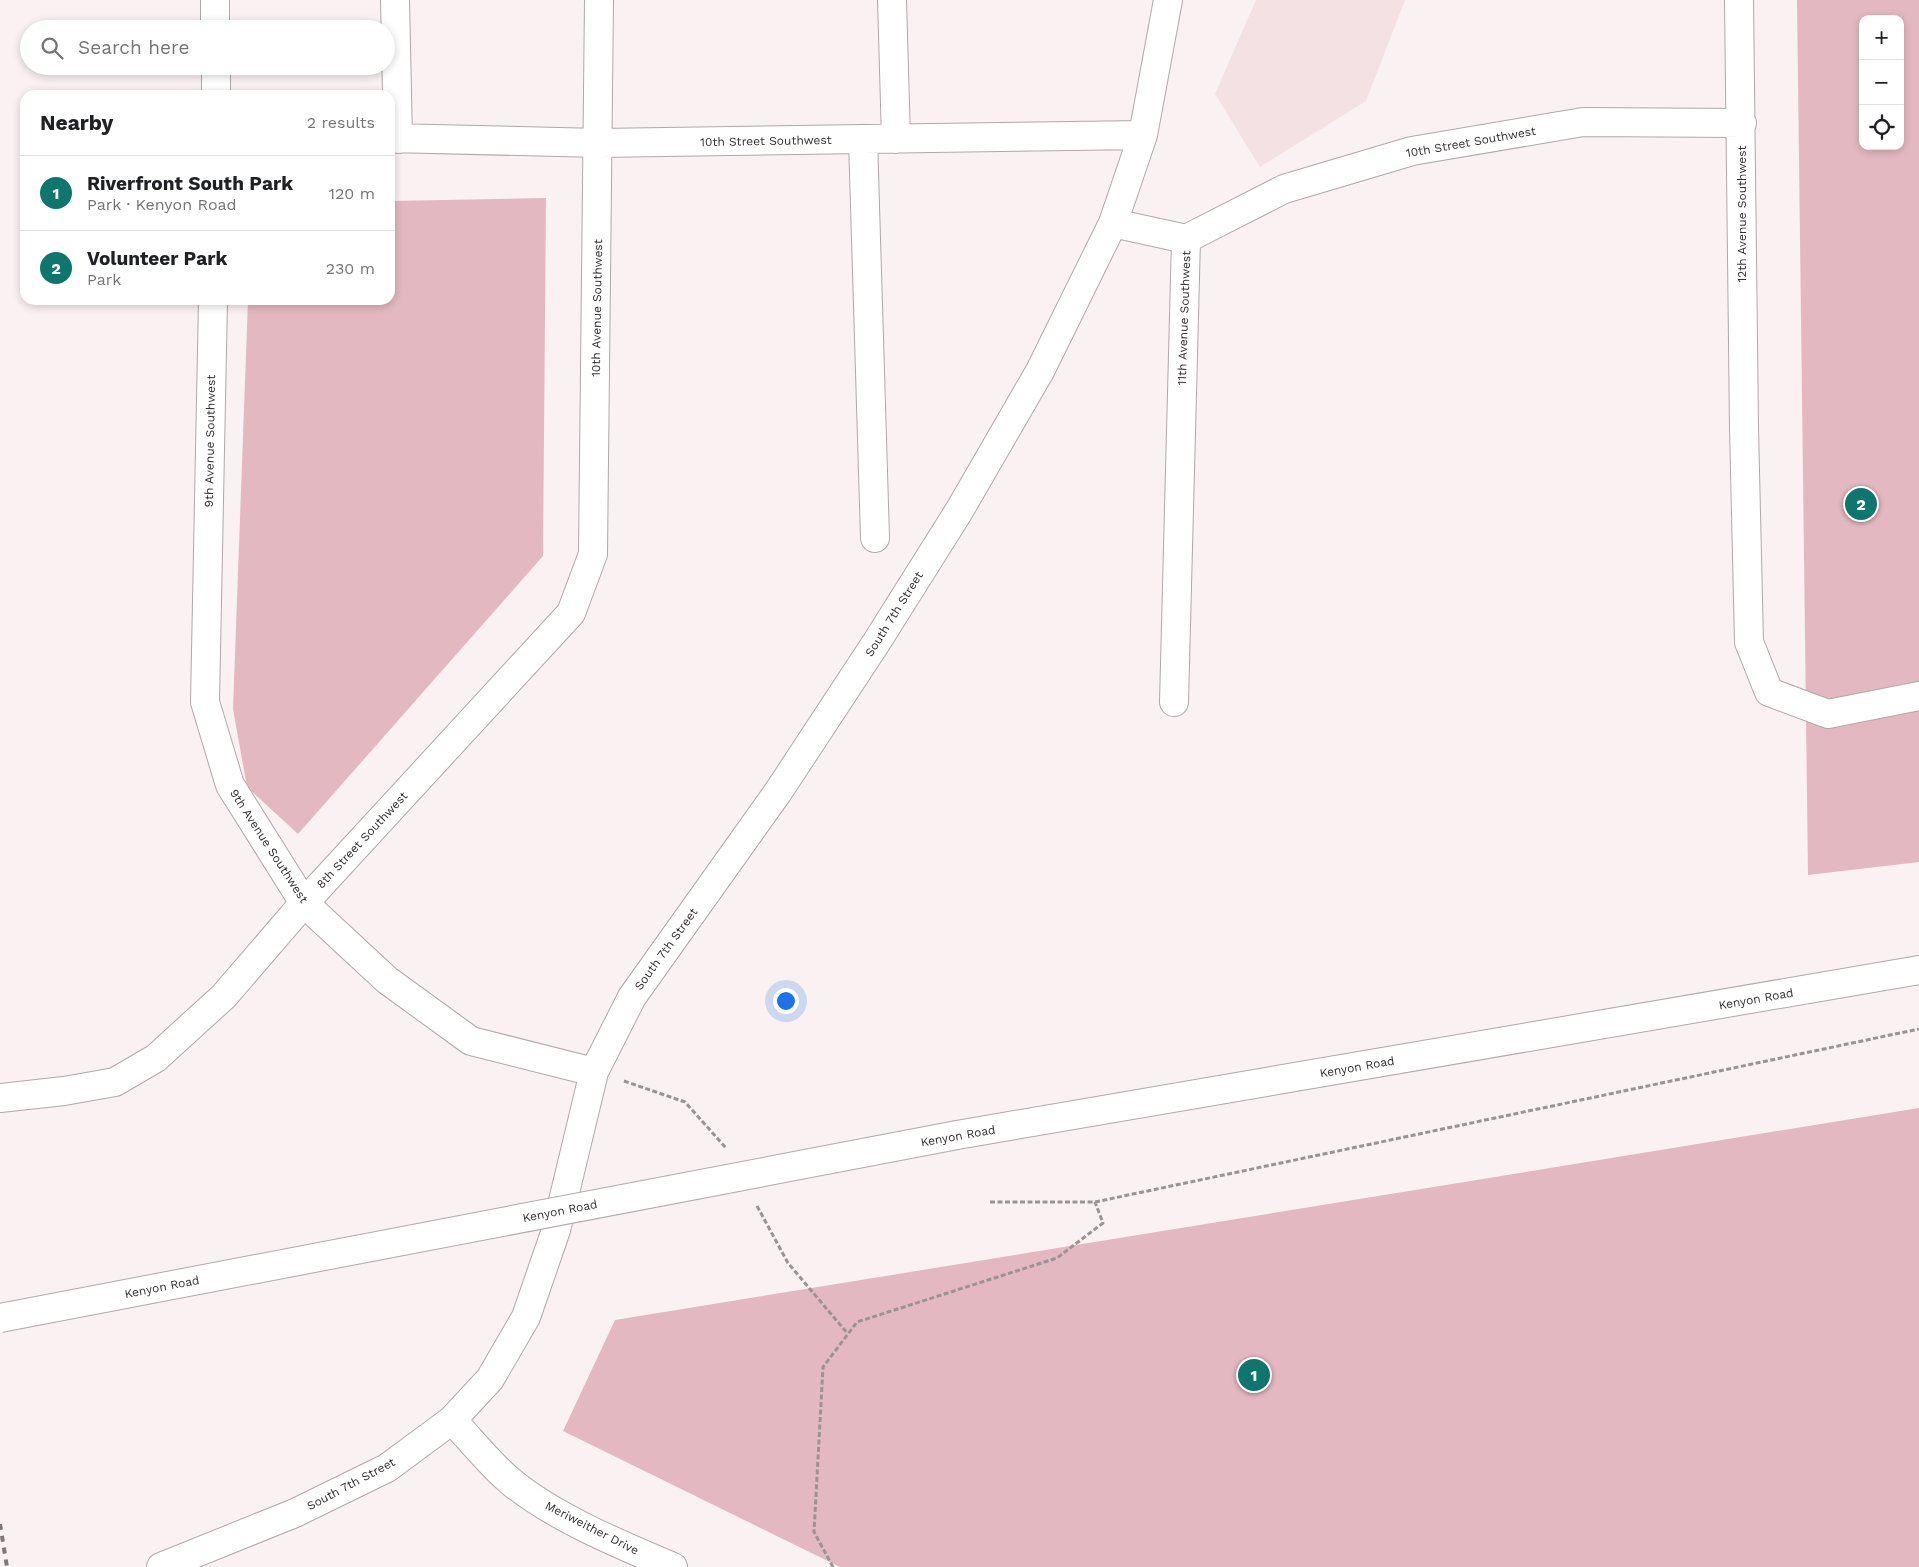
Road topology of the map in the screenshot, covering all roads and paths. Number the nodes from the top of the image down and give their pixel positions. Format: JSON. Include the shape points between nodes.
{"nodes":[{"id":1,"x":216,"y":0,"type":"edge"},
{"id":2,"x":395,"y":0,"type":"edge"},
{"id":3,"x":599,"y":0,"type":"edge"},
{"id":4,"x":892,"y":0,"type":"edge"},
{"id":5,"x":1168,"y":0,"type":"edge"},
{"id":6,"x":1739,"y":0,"type":"edge"},
{"id":7,"x":216,"y":20,"type":"edge"},
{"id":8,"x":395,"y":20,"type":"edge"},
{"id":9,"x":216,"y":75,"type":"edge"},
{"id":10,"x":394,"y":75,"type":"edge"},
{"id":11,"x":216,"y":90,"type":"edge"},
{"id":12,"x":394,"y":90,"type":"edge"},
{"id":13,"x":1742,"y":124,"type":"junction"},
{"id":14,"x":1143,"y":135,"type":"junction"},
{"id":15,"x":395,"y":139,"type":"edge"},
{"id":16,"x":863,"y":139,"type":"junction"},
{"id":17,"x":896,"y":139,"type":"junction"},
{"id":18,"x":599,"y":143,"type":"junction"},
{"id":19,"x":1113,"y":223,"type":"junction"},
{"id":20,"x":1186,"y":239,"type":"junction"},
{"id":21,"x":212,"y":305,"type":"edge"},
{"id":22,"x":874,"y":538,"type":"dead end"},
{"id":23,"x":571,"y":613,"type":"joint"},
{"id":24,"x":1919,"y":696,"type":"edge"},
{"id":25,"x":1174,"y":702,"type":"dead end"},
{"id":26,"x":304,"y":903,"type":"junction"},
{"id":27,"x":1919,"y":970,"type":"edge"},
{"id":28,"x":1919,"y":1029,"type":"edge"},
{"id":29,"x":594,"y":1072,"type":"junction"},
{"id":30,"x":0,"y":1098,"type":"edge"},
{"id":31,"x":990,"y":1202,"type":"dead end"},
{"id":32,"x":1095,"y":1202,"type":"junction"},
{"id":33,"x":0,"y":1318,"type":"edge"},
{"id":34,"x":452,"y":1420,"type":"junction"},
{"id":35,"x":161,"y":1567,"type":"edge"},
{"id":36,"x":673,"y":1567,"type":"edge"},
{"id":37,"x":833,"y":1567,"type":"edge"}],
"edges":[{"from":1,"to":7,"type":"street"},
{"from":2,"to":8,"type":"street"},
{"from":3,"to":18,"type":"street","name":"10th Avenue Southwest"},
{"from":4,"to":17,"type":"street"},
{"from":5,"to":14,"type":"street"},
{"from":6,"to":13,"type":"street","name":"12th Avenue Southwest"},
{"from":9,"to":11,"type":"street"},
{"from":10,"to":12,"type":"street"},
{"from":13,"to":20,"type":"street","name":"10th Street Southwest","via":[[1584,122],[1412,151],[1284,189]]},
{"from":13,"to":24,"type":"street","name":"12th Avenue Southwest","via":[[1749,642],[1769,692],[1828,714]]},
{"from":14,"to":17,"type":"street","name":"10th Street Southwest"},
{"from":14,"to":19,"type":"street"},
{"from":15,"to":18,"type":"street","name":"10th Street Southwest"},
{"from":16,"to":17,"type":"street","name":"10th Street Southwest"},
{"from":16,"to":18,"type":"street","name":"10th Street Southwest"},
{"from":16,"to":22,"type":"street"},
{"from":18,"to":23,"type":"street","name":"10th Avenue Southwest","via":[[593,554]]},
{"from":19,"to":20,"type":"street","name":"11th Avenue Southwest"},
{"from":19,"to":29,"type":"street","name":"South 7th Street","via":[[1040,370],[959,511],[778,792],[632,997]]},
{"from":20,"to":25,"type":"street","name":"11th Avenue Southwest"},
{"from":21,"to":26,"type":"street","name":"9th Avenue Southwest","via":[[205,702],[230,785]]},
{"from":23,"to":26,"type":"street","name":"8th Street Southwest"},
{"from":26,"to":29,"type":"street","name":"9th Avenue Southwest","via":[[387,980],[471,1040]]},
{"from":26,"to":30,"type":"street","name":"8th Street Southwest","via":[[224,996],[156,1058],[115,1082]]},
{"from":27,"to":33,"type":"street","name":"Kenyon Road","bridge":true,"via":[[957,1135]]},
{"from":28,"to":32,"type":"path"},
{"from":29,"to":34,"type":"street","name":"South 7th Street","via":[[556,1230],[526,1317],[490,1378]]},
{"from":31,"to":32,"type":"path"},
{"from":32,"to":37,"type":"path","via":[[1103,1223],[1057,1258],[857,1322],[823,1367],[814,1532]]},
{"from":34,"to":35,"type":"street","name":"South 7th Street","via":[[387,1468],[295,1513]]},
{"from":34,"to":36,"type":"street","name":"Meriweither Drive","via":[[511,1481],[556,1512]]}]}
